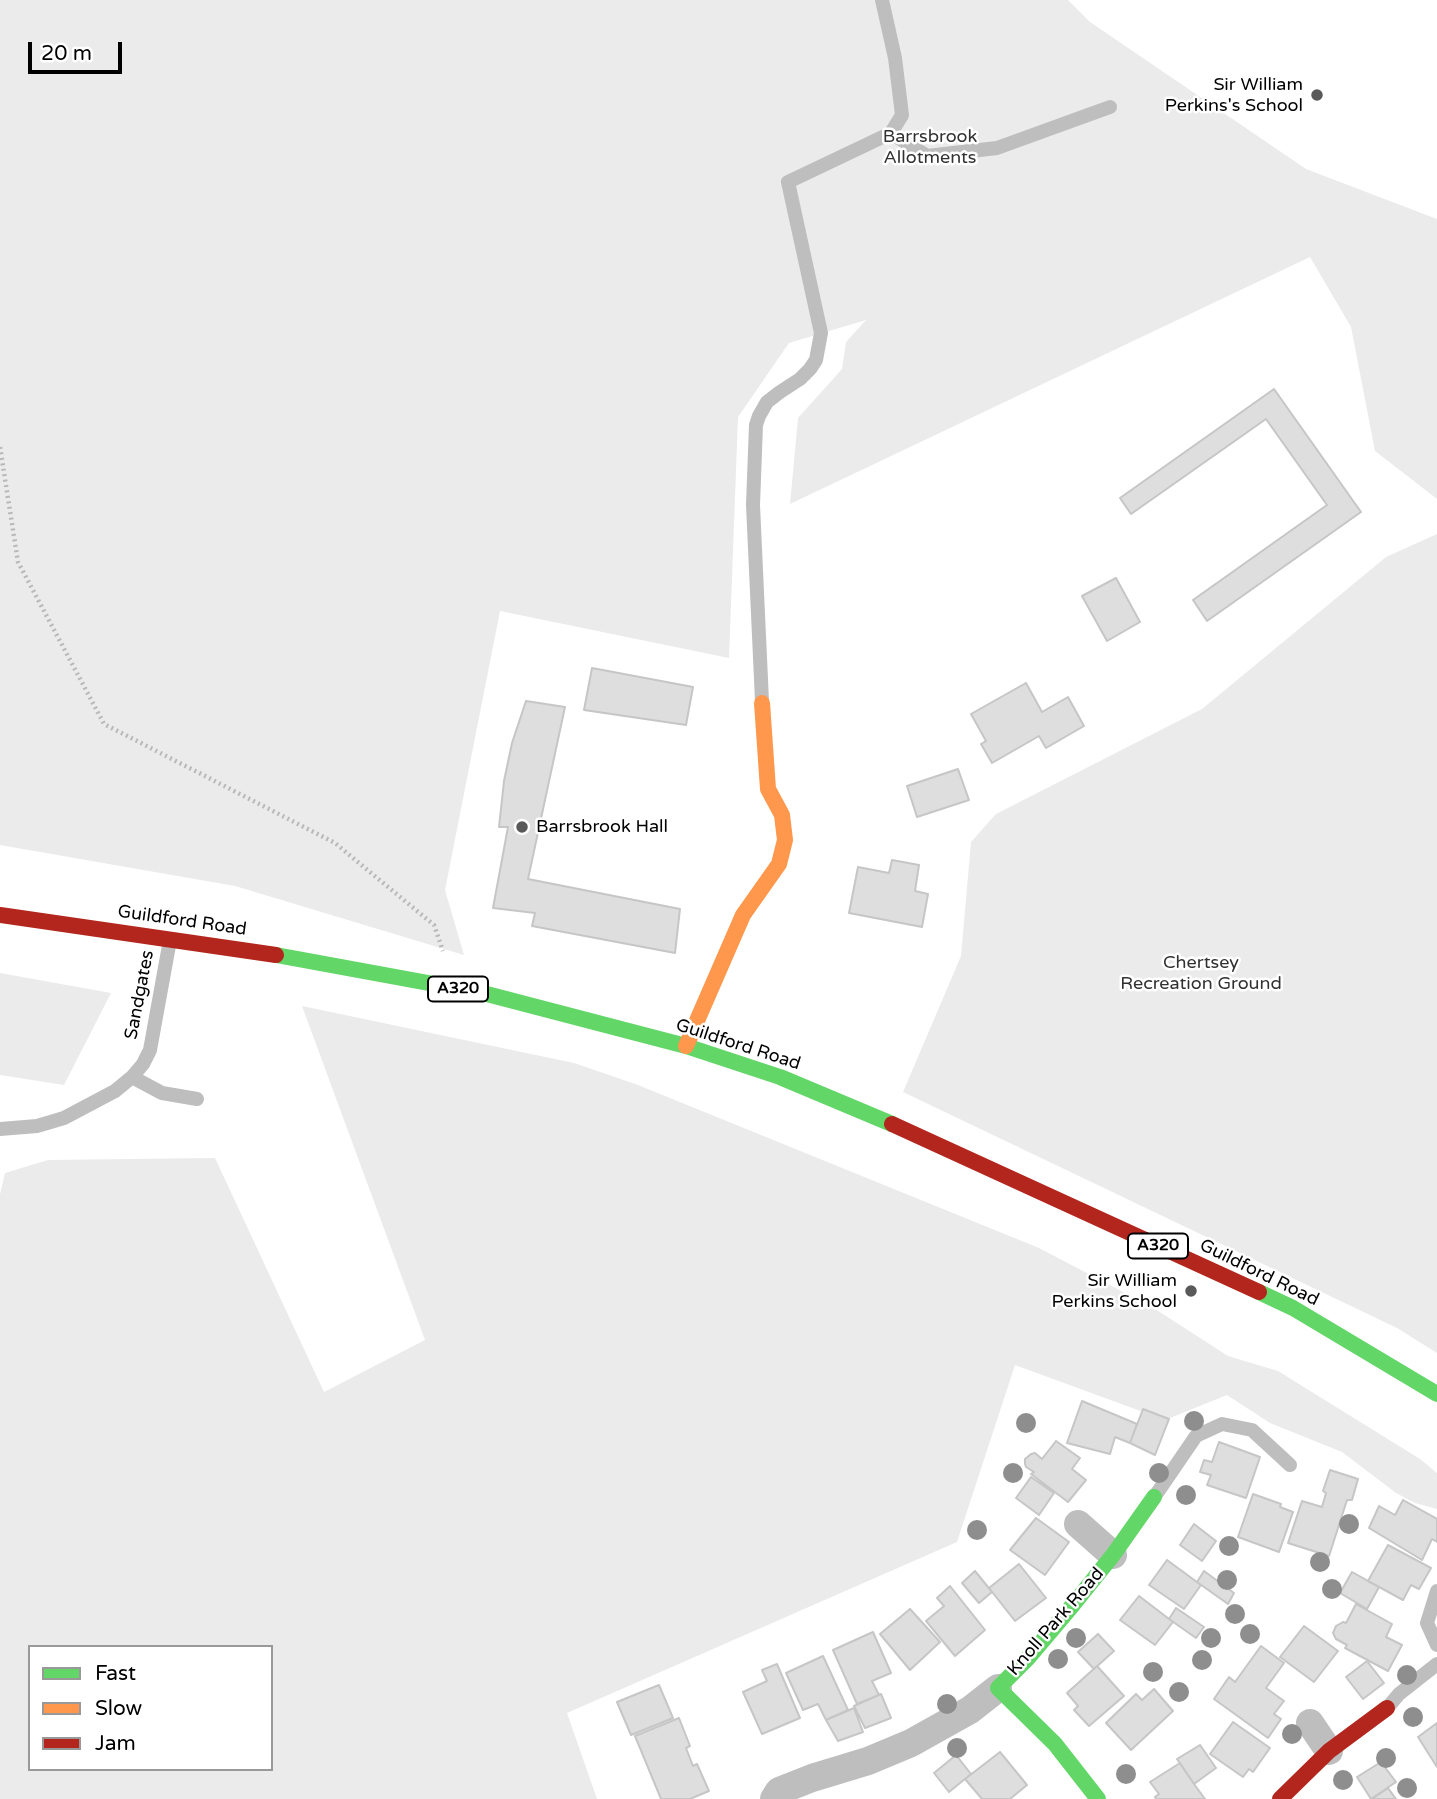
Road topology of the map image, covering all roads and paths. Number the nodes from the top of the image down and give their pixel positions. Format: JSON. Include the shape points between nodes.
{"nodes":[{"id":1,"x":882,"y":0,"type":"edge"},
{"id":2,"x":1110,"y":107,"type":"dead end"},
{"id":3,"x":891,"y":132,"type":"junction"},
{"id":4,"x":0,"y":447,"type":"edge"},
{"id":5,"x":762,"y":703,"type":"joint"},
{"id":6,"x":0,"y":915,"type":"edge"},
{"id":7,"x":170,"y":939,"type":"junction"},
{"id":8,"x":456,"y":988,"type":"junction"},
{"id":9,"x":687,"y":1046,"type":"junction"},
{"id":10,"x":132,"y":1077,"type":"junction"},
{"id":11,"x":197,"y":1099,"type":"dead end"},
{"id":12,"x":0,"y":1129,"type":"edge"},
{"id":13,"x":1409,"y":1378,"type":"junction"},
{"id":14,"x":1437,"y":1394,"type":"edge"},
{"id":15,"x":1430,"y":1412,"type":"dead end"},
{"id":16,"x":1290,"y":1465,"type":"dead end"},
{"id":17,"x":1154,"y":1497,"type":"joint"},
{"id":18,"x":1078,"y":1524,"type":"dead end"},
{"id":19,"x":1112,"y":1555,"type":"junction"},
{"id":20,"x":1437,"y":1591,"type":"edge"},
{"id":21,"x":1437,"y":1645,"type":"edge"},
{"id":22,"x":1437,"y":1664,"type":"edge"},
{"id":23,"x":998,"y":1688,"type":"junction"},
{"id":24,"x":1387,"y":1708,"type":"joint"},
{"id":25,"x":1310,"y":1723,"type":"dead end"},
{"id":26,"x":1329,"y":1751,"type":"junction"},
{"id":27,"x":774,"y":1799,"type":"edge"},
{"id":28,"x":1098,"y":1799,"type":"edge"},
{"id":29,"x":1280,"y":1799,"type":"edge"}],
"edges":[{"from":1,"to":3,"type":"lane","via":[[902,115]]},
{"from":2,"to":3,"type":"lane","via":[[997,148],[927,156]]},
{"from":3,"to":5,"type":"lane","via":[[788,182],[821,333],[810,369],[767,402],[756,425],[753,505]]},
{"from":4,"to":8,"type":"path","via":[[18,562],[104,724],[335,843],[434,925]]},
{"from":5,"to":9,"type":"main road","via":[[768,789],[782,815],[785,840],[779,864],[743,915]]},
{"from":6,"to":7,"type":"main road","name":"Guildford Road","number":"A320"},
{"from":7,"to":8,"type":"main road","name":"Guildford Road","number":"A320"},
{"from":7,"to":10,"type":"lane","name":"Sandgates","via":[[150,1050]]},
{"from":8,"to":9,"type":"main road","name":"Guildford Road","number":"A320"},
{"from":9,"to":13,"type":"main road","name":"Guildford Road","number":"A320","via":[[780,1077],[925,1139],[1293,1308]]},
{"from":10,"to":11,"type":"lane","via":[[163,1093]]},
{"from":10,"to":12,"type":"lane","name":"Sandgates","via":[[64,1118]]},
{"from":13,"to":14,"type":"main road","name":"Guildford Road","number":"A320"},
{"from":13,"to":15,"type":"main road","name":"Guildford Road","number":"A320"},
{"from":16,"to":17,"type":"lane","via":[[1252,1430],[1222,1424],[1196,1436]]},
{"from":17,"to":19,"type":"main road","name":"Knoll Park Road"},
{"from":18,"to":19,"type":"street","name":"Knoll Park Road"},
{"from":19,"to":23,"type":"main road","name":"Knoll Park Road"},
{"from":20,"to":21,"type":"lane","via":[[1427,1623]]},
{"from":22,"to":24,"type":"lane"},
{"from":23,"to":27,"type":"street","name":"Knoll Park Road","via":[[970,1710],[911,1743],[779,1791]]},
{"from":23,"to":28,"type":"main road","name":"Knoll Park Road","via":[[1055,1744]]},
{"from":24,"to":26,"type":"main road"},
{"from":25,"to":26,"type":"street"},
{"from":26,"to":29,"type":"main road"}]}
